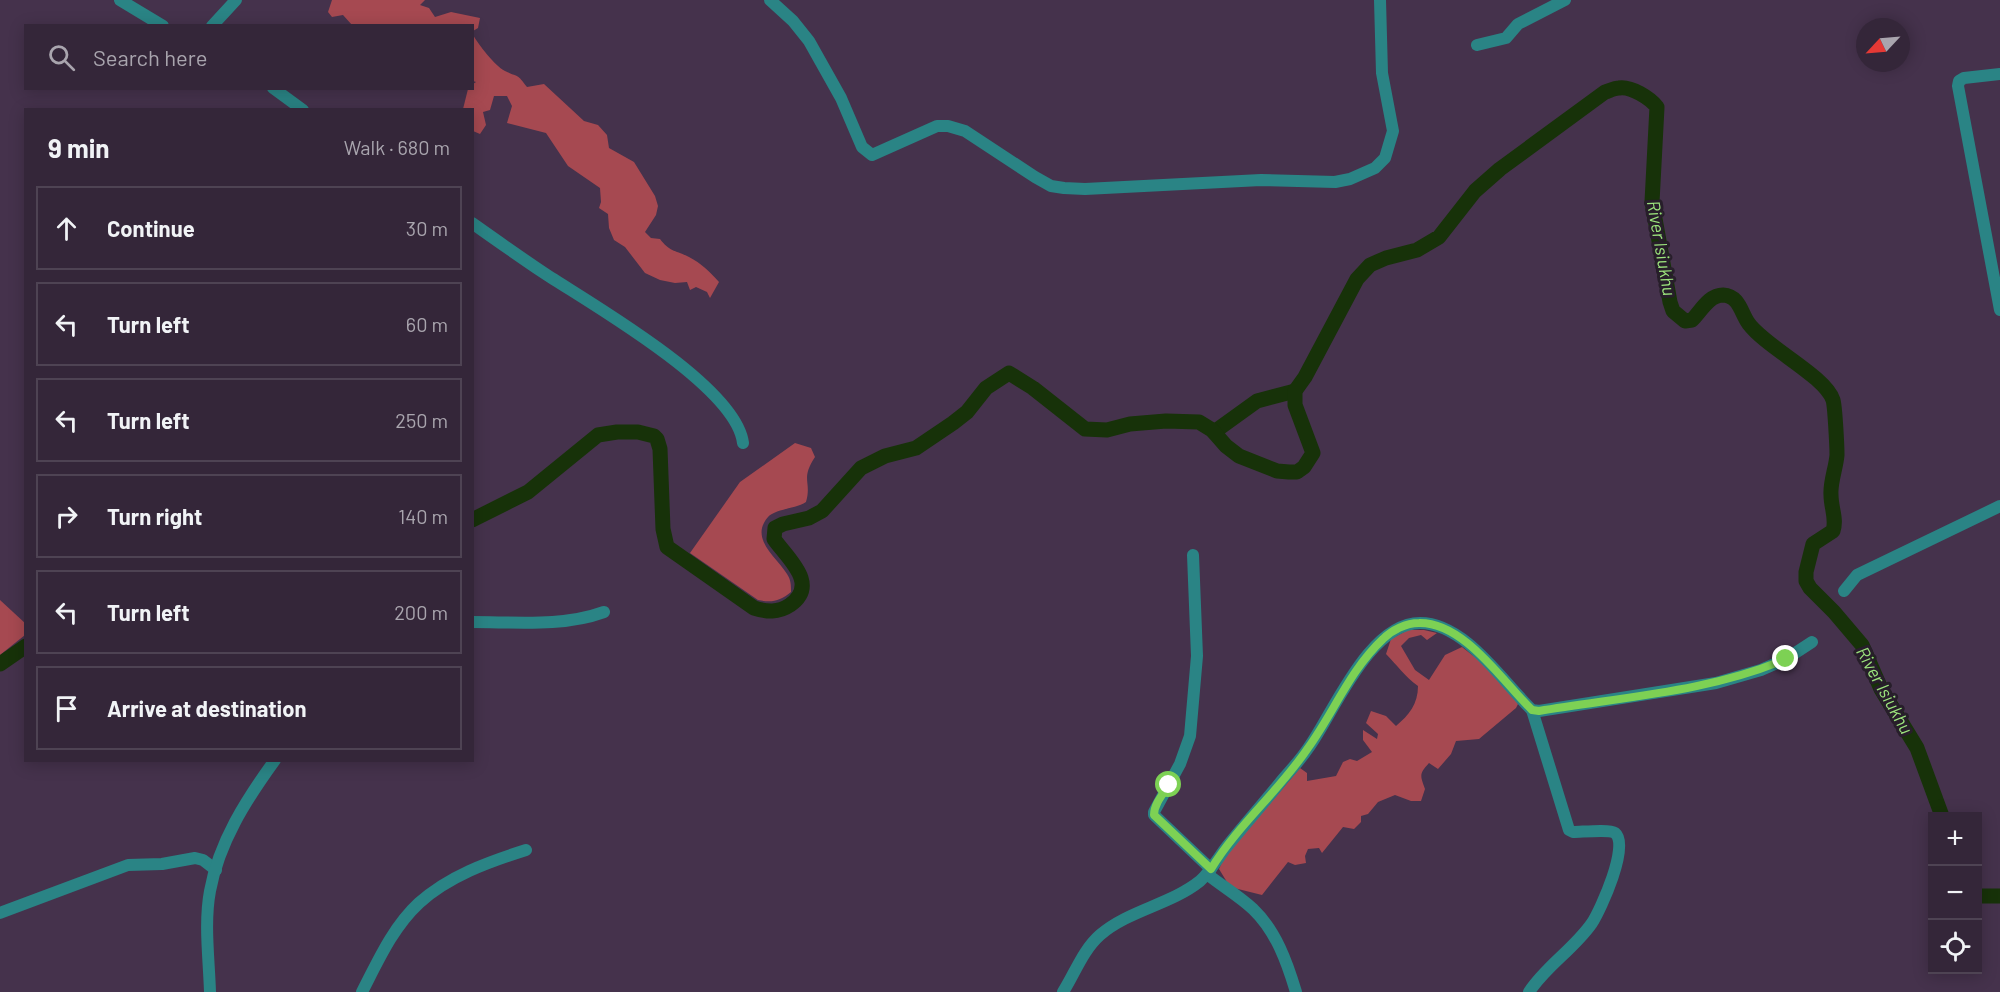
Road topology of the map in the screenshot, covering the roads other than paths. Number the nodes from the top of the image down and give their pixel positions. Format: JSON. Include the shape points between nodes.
{"nodes":[{"id":1,"x":120,"y":0,"type":"edge"},
{"id":2,"x":236,"y":0,"type":"edge"},
{"id":3,"x":770,"y":0,"type":"edge"},
{"id":4,"x":1380,"y":0,"type":"edge"},
{"id":5,"x":1565,"y":0,"type":"edge"},
{"id":6,"x":160,"y":24,"type":"edge"},
{"id":7,"x":214,"y":24,"type":"edge"},
{"id":8,"x":1477,"y":45,"type":"dead end"},
{"id":9,"x":2000,"y":74,"type":"edge"},
{"id":10,"x":276,"y":90,"type":"edge"},
{"id":11,"x":300,"y":108,"type":"edge"},
{"id":12,"x":474,"y":225,"type":"edge"},
{"id":13,"x":2000,"y":310,"type":"edge"},
{"id":14,"x":743,"y":443,"type":"dead end"},
{"id":15,"x":2000,"y":506,"type":"edge"},
{"id":16,"x":1193,"y":555,"type":"dead end"},
{"id":17,"x":1844,"y":591,"type":"dead end"},
{"id":18,"x":604,"y":612,"type":"dead end"},
{"id":19,"x":474,"y":622,"type":"edge"},
{"id":20,"x":1812,"y":642,"type":"dead end"},
{"id":21,"x":1532,"y":710,"type":"junction"},
{"id":22,"x":273,"y":762,"type":"edge"},
{"id":23,"x":526,"y":850,"type":"dead end"},
{"id":24,"x":216,"y":870,"type":"junction"},
{"id":25,"x":1209,"y":872,"type":"junction"},
{"id":26,"x":0,"y":913,"type":"edge"},
{"id":27,"x":210,"y":992,"type":"edge"},
{"id":28,"x":362,"y":992,"type":"edge"},
{"id":29,"x":1063,"y":992,"type":"edge"},
{"id":30,"x":1296,"y":992,"type":"edge"},
{"id":31,"x":1529,"y":992,"type":"edge"}],
"edges":[{"from":1,"to":6,"type":"street"},
{"from":2,"to":7,"type":"street"},
{"from":3,"to":4,"type":"street","via":[[809,42],[841,98],[862,147],[872,155],[937,126],[948,126],[965,131],[1051,186],[1085,189],[1261,180],[1341,181],[1375,168],[1385,158],[1393,131],[1382,73]]},
{"from":5,"to":8,"type":"street","via":[[1518,24],[1506,38]]},
{"from":9,"to":13,"type":"street","via":[[1964,78],[1958,86]]},
{"from":10,"to":11,"type":"street"},
{"from":12,"to":14,"type":"street","via":[[609,313],[693,376],[735,421]]},
{"from":15,"to":17,"type":"street","via":[[1857,575]]},
{"from":16,"to":25,"type":"street","via":[[1197,656],[1190,736],[1154,815]]},
{"from":18,"to":19,"type":"street","via":[[560,621]]},
{"from":20,"to":21,"type":"street","via":[[1761,670],[1716,683]]},
{"from":21,"to":25,"type":"street","via":[[1471,646],[1445,627],[1419,623],[1402,626],[1366,657],[1309,748]]},
{"from":21,"to":31,"type":"street","via":[[1569,830],[1611,831],[1620,841],[1611,883],[1592,922]]},
{"from":22,"to":24,"type":"street","via":[[230,831]]},
{"from":23,"to":28,"type":"street","via":[[460,875],[418,904],[388,942]]},
{"from":24,"to":26,"type":"street","via":[[195,858],[128,865]]},
{"from":24,"to":27,"type":"street","via":[[208,920]]},
{"from":25,"to":29,"type":"street","via":[[1189,889],[1124,918],[1099,936]]},
{"from":25,"to":30,"type":"street","via":[[1269,928],[1282,949]]}]}
